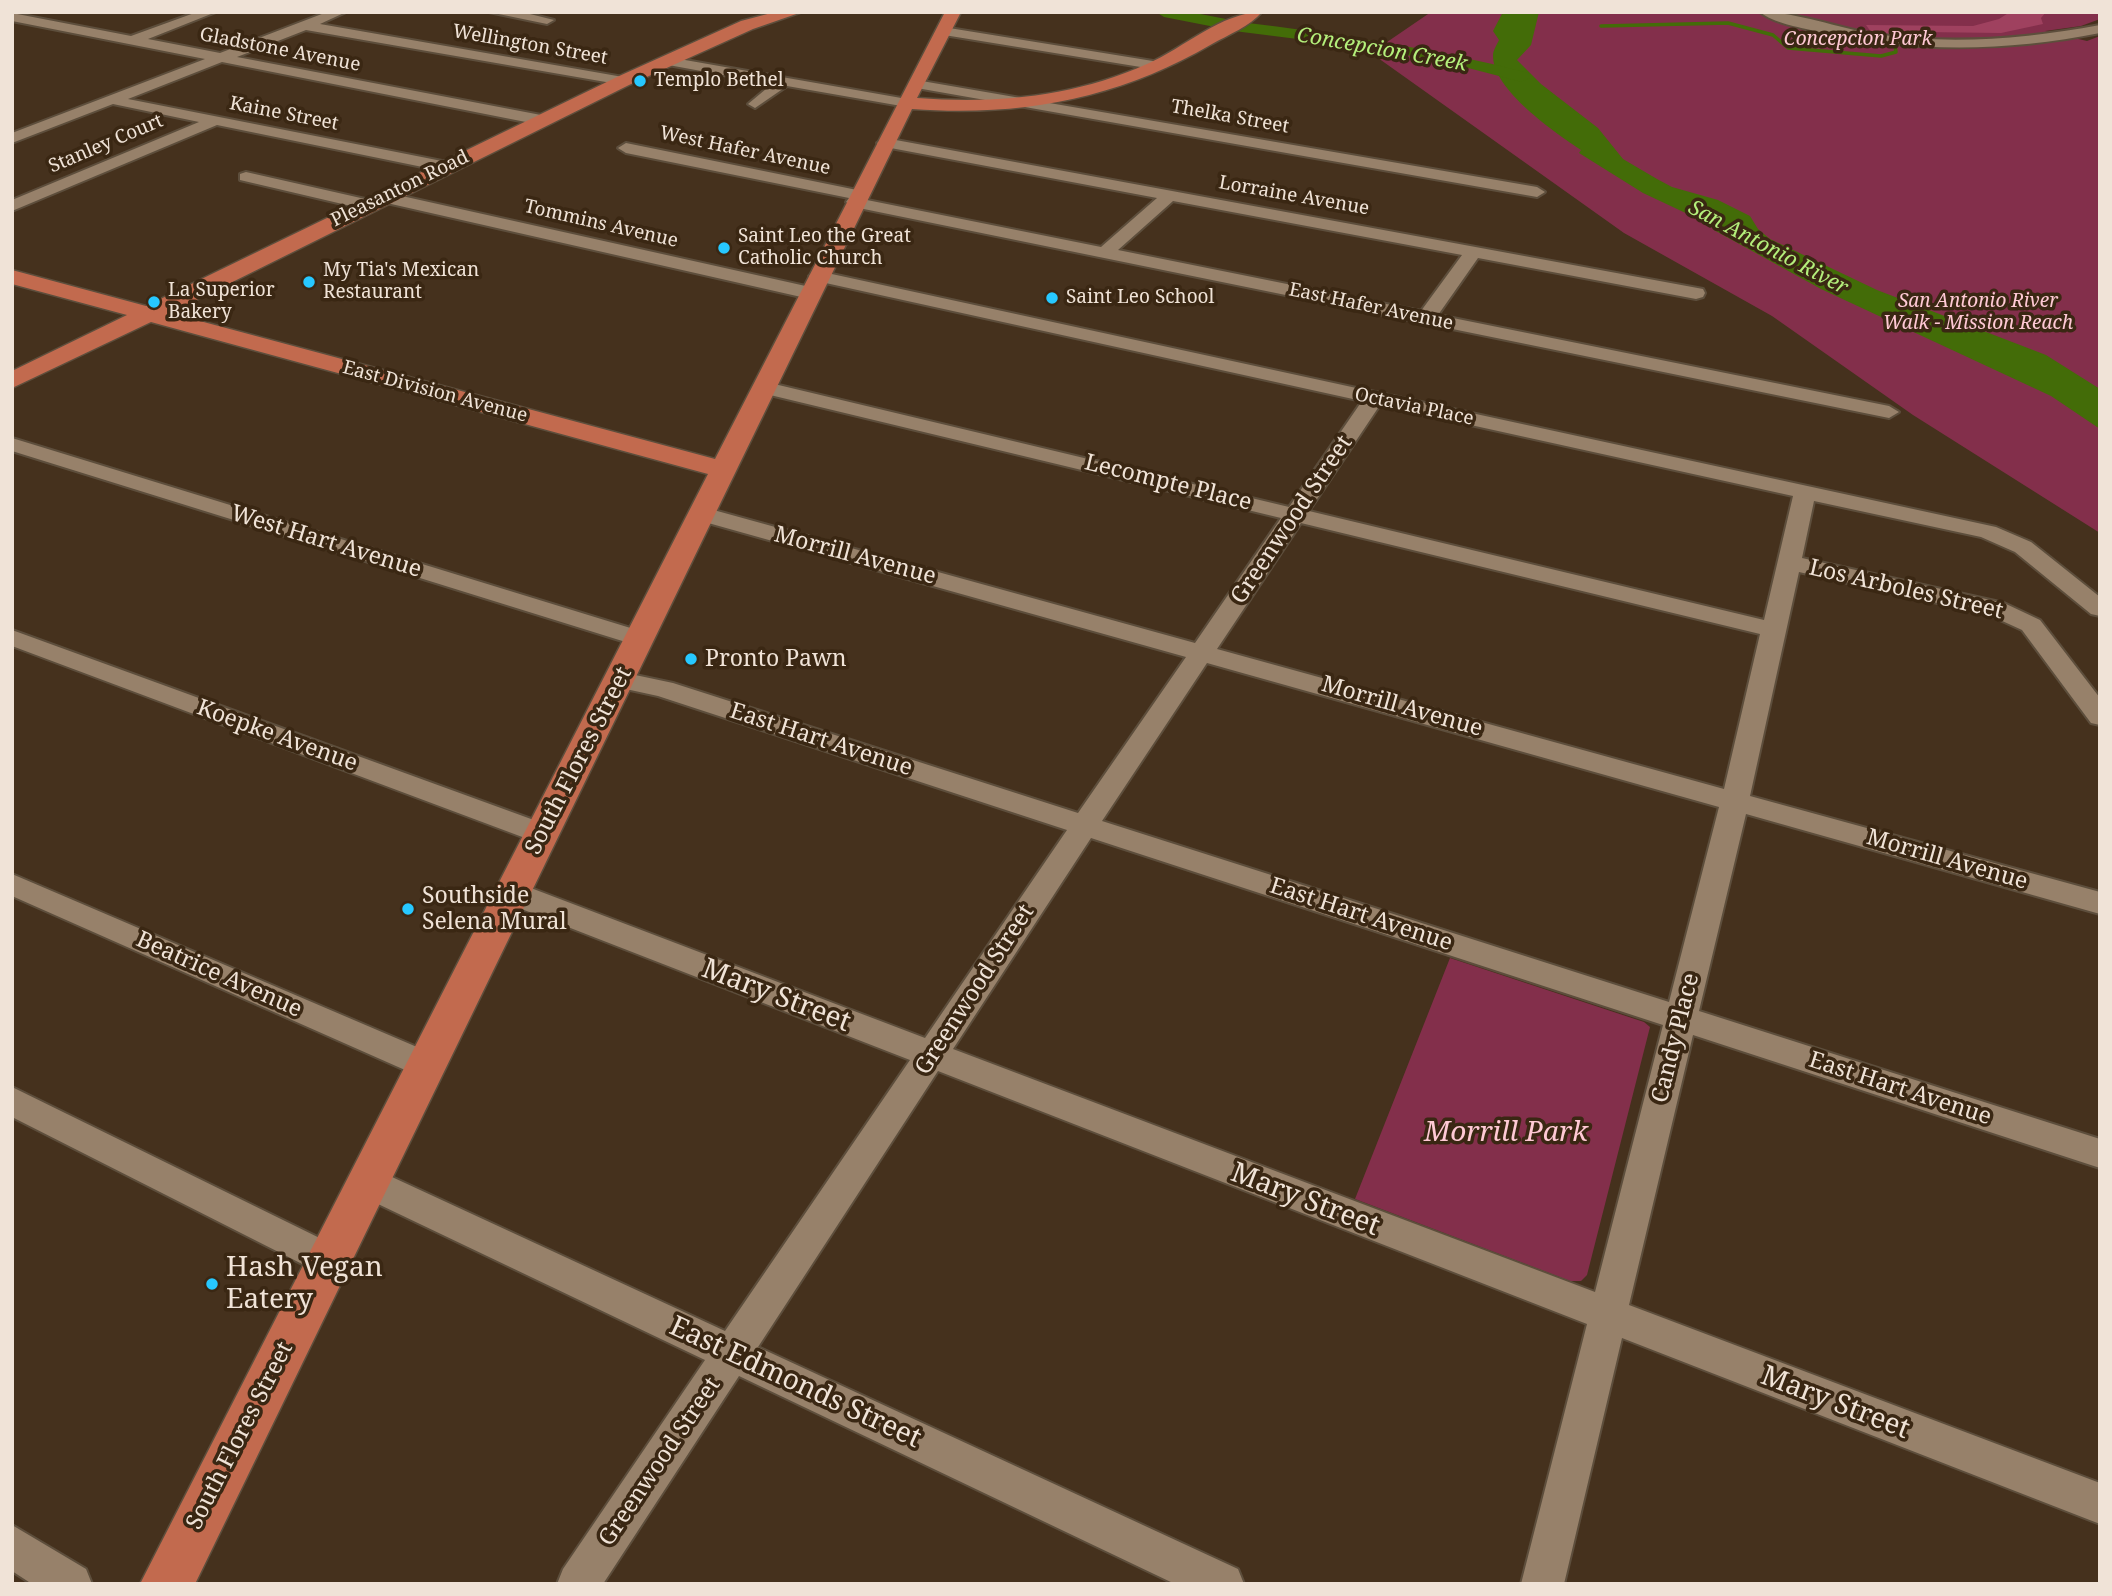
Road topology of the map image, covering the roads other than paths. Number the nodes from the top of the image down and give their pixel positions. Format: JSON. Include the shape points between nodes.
{"nodes":[{"id":1,"x":210,"y":12,"type":"edge"},
{"id":2,"x":340,"y":12,"type":"edge"},
{"id":3,"x":495,"y":12,"type":"edge"},
{"id":4,"x":794,"y":12,"type":"edge"},
{"id":5,"x":1254,"y":12,"type":"edge"},
{"id":6,"x":1766,"y":12,"type":"edge"},
{"id":7,"x":71,"y":14,"type":"dead end"},
{"id":8,"x":12,"y":17,"type":"edge"},
{"id":9,"x":948,"y":17,"type":"edge"},
{"id":10,"x":547,"y":20,"type":"dead end"},
{"id":11,"x":43,"y":23,"type":"junction"},
{"id":12,"x":306,"y":25,"type":"junction"},
{"id":13,"x":2100,"y":29,"type":"edge"},
{"id":14,"x":132,"y":40,"type":"junction"},
{"id":15,"x":222,"y":58,"type":"junction"},
{"id":16,"x":668,"y":61,"type":"junction"},
{"id":17,"x":1159,"y":66,"type":"junction"},
{"id":18,"x":623,"y":81,"type":"junction"},
{"id":19,"x":783,"y":82,"type":"junction"},
{"id":20,"x":911,"y":94,"type":"junction"},
{"id":21,"x":113,"y":100,"type":"junction"},
{"id":22,"x":755,"y":104,"type":"dead end"},
{"id":23,"x":1034,"y":104,"type":"junction"},
{"id":24,"x":217,"y":120,"type":"junction"},
{"id":25,"x":541,"y":120,"type":"junction"},
{"id":26,"x":12,"y":138,"type":"edge"},
{"id":27,"x":884,"y":143,"type":"junction"},
{"id":28,"x":625,"y":148,"type":"dead end"},
{"id":29,"x":447,"y":167,"type":"junction"},
{"id":30,"x":246,"y":177,"type":"dead end"},
{"id":31,"x":1536,"y":192,"type":"dead end"},
{"id":32,"x":1170,"y":195,"type":"junction"},
{"id":33,"x":855,"y":198,"type":"junction"},
{"id":34,"x":376,"y":201,"type":"junction"},
{"id":35,"x":12,"y":206,"type":"edge"},
{"id":36,"x":1474,"y":251,"type":"junction"},
{"id":37,"x":1105,"y":253,"type":"junction"},
{"id":38,"x":12,"y":277,"type":"edge"},
{"id":39,"x":814,"y":285,"type":"junction"},
{"id":40,"x":1696,"y":293,"type":"dead end"},
{"id":41,"x":146,"y":314,"type":"junction"},
{"id":42,"x":1426,"y":318,"type":"junction"},
{"id":43,"x":12,"y":381,"type":"edge"},
{"id":44,"x":766,"y":388,"type":"junction"},
{"id":45,"x":1374,"y":398,"type":"junction"},
{"id":46,"x":1889,"y":412,"type":"dead end"},
{"id":47,"x":12,"y":444,"type":"edge"},
{"id":48,"x":724,"y":470,"type":"junction"},
{"id":49,"x":1805,"y":492,"type":"junction"},
{"id":50,"x":702,"y":514,"type":"junction"},
{"id":51,"x":1296,"y":514,"type":"junction"},
{"id":52,"x":1790,"y":562,"type":"junction"},
{"id":53,"x":2100,"y":608,"type":"edge"},
{"id":54,"x":1775,"y":630,"type":"junction"},
{"id":55,"x":12,"y":637,"type":"edge"},
{"id":56,"x":641,"y":639,"type":"junction"},
{"id":57,"x":1202,"y":651,"type":"junction"},
{"id":58,"x":621,"y":680,"type":"junction"},
{"id":59,"x":2100,"y":717,"type":"edge"},
{"id":60,"x":1735,"y":800,"type":"junction"},
{"id":61,"x":1084,"y":826,"type":"junction"},
{"id":62,"x":543,"y":834,"type":"junction"},
{"id":63,"x":12,"y":884,"type":"edge"},
{"id":64,"x":512,"y":893,"type":"junction"},
{"id":65,"x":2100,"y":903,"type":"edge"},
{"id":66,"x":1681,"y":1018,"type":"junction"},
{"id":67,"x":932,"y":1056,"type":"junction"},
{"id":68,"x":426,"y":1065,"type":"junction"},
{"id":69,"x":12,"y":1101,"type":"edge"},
{"id":70,"x":2100,"y":1154,"type":"edge"},
{"id":71,"x":367,"y":1182,"type":"junction"},
{"id":72,"x":329,"y":1260,"type":"junction"},
{"id":73,"x":1608,"y":1316,"type":"junction"},
{"id":74,"x":733,"y":1353,"type":"junction"},
{"id":75,"x":2100,"y":1504,"type":"edge"},
{"id":76,"x":12,"y":1546,"type":"edge"},
{"id":77,"x":71,"y":1584,"type":"edge"},
{"id":78,"x":167,"y":1584,"type":"edge"},
{"id":79,"x":578,"y":1584,"type":"edge"},
{"id":80,"x":1223,"y":1584,"type":"edge"},
{"id":81,"x":1542,"y":1584,"type":"edge"}],
"edges":[{"from":1,"to":14,"type":"street"},
{"from":2,"to":12,"type":"street"},
{"from":3,"to":10,"type":"street"},
{"from":4,"to":16,"type":"main road","name":"Pleasanton Road","via":[[753,22]]},
{"from":5,"to":17,"type":"main road"},
{"from":6,"to":13,"type":"street","via":[[1840,33],[1927,43],[1983,42]]},
{"from":7,"to":11,"type":"street"},
{"from":8,"to":11,"type":"street","name":"Gladstone Avenue"},
{"from":9,"to":17,"type":"street"},
{"from":9,"to":20,"type":"main road","name":"South Flores Street"},
{"from":11,"to":14,"type":"street","name":"Gladstone Avenue"},
{"from":12,"to":15,"type":"street"},
{"from":12,"to":18,"type":"street","name":"Wellington Street"},
{"from":14,"to":15,"type":"street","name":"Gladstone Avenue"},
{"from":15,"to":21,"type":"street"},
{"from":15,"to":25,"type":"street","name":"Gladstone Avenue"},
{"from":16,"to":18,"type":"main road","name":"Pleasanton Road"},
{"from":16,"to":19,"type":"street"},
{"from":17,"to":23,"type":"main road","via":[[1093,91]]},
{"from":18,"to":25,"type":"main road","name":"Pleasanton Road"},
{"from":19,"to":20,"type":"street"},
{"from":19,"to":22,"type":"street"},
{"from":20,"to":23,"type":"main road","via":[[975,107]]},
{"from":20,"to":27,"type":"main road","name":"South Flores Street"},
{"from":21,"to":24,"type":"street","name":"Kaine Street"},
{"from":21,"to":26,"type":"street"},
{"from":23,"to":31,"type":"street","name":"Thelka Street"},
{"from":24,"to":29,"type":"street","name":"Kaine Street"},
{"from":24,"to":35,"type":"street","name":"Stanley Court"},
{"from":25,"to":29,"type":"main road","name":"Pleasanton Road"},
{"from":27,"to":32,"type":"street","name":"Lorraine Avenue"},
{"from":27,"to":33,"type":"main road","name":"South Flores Street"},
{"from":28,"to":33,"type":"street","name":"West Hafer Avenue"},
{"from":29,"to":34,"type":"main road","name":"Pleasanton Road"},
{"from":30,"to":34,"type":"street","name":"Tommins Avenue"},
{"from":32,"to":36,"type":"street","name":"Lorraine Avenue"},
{"from":32,"to":37,"type":"street"},
{"from":33,"to":37,"type":"street","name":"East Hafer Avenue"},
{"from":33,"to":39,"type":"main road","name":"South Flores Street"},
{"from":34,"to":39,"type":"street","name":"Tommins Avenue"},
{"from":34,"to":41,"type":"main road","name":"Pleasanton Road"},
{"from":36,"to":40,"type":"street","name":"Lorraine Avenue"},
{"from":36,"to":42,"type":"street"},
{"from":37,"to":42,"type":"street","name":"East Hafer Avenue"},
{"from":38,"to":41,"type":"main road","name":"East Division Avenue"},
{"from":39,"to":44,"type":"main road","name":"South Flores Street"},
{"from":39,"to":45,"type":"street","name":"Octavia Place"},
{"from":41,"to":43,"type":"main road","name":"Pleasanton Road"},
{"from":41,"to":48,"type":"main road","name":"East Division Avenue"},
{"from":42,"to":46,"type":"street","name":"East Hafer Avenue"},
{"from":44,"to":48,"type":"main road","name":"South Flores Street"},
{"from":44,"to":51,"type":"street","name":"Lecompte Place"},
{"from":45,"to":49,"type":"street","name":"Octavia Place"},
{"from":45,"to":51,"type":"street","name":"Greenwood Street"},
{"from":47,"to":56,"type":"street","name":"West Hart Avenue"},
{"from":48,"to":50,"type":"main road","name":"South Flores Street"},
{"from":49,"to":52,"type":"street","name":"Candy Place"},
{"from":49,"to":53,"type":"street","name":"Octavia Place","via":[[2010,540]]},
{"from":50,"to":56,"type":"main road","name":"South Flores Street"},
{"from":50,"to":57,"type":"street","name":"Morrill Avenue"},
{"from":51,"to":54,"type":"street","name":"Lecompte Place"},
{"from":51,"to":57,"type":"street","name":"Greenwood Street"},
{"from":52,"to":54,"type":"street","name":"Candy Place"},
{"from":52,"to":59,"type":"street","name":"Los Arboles Street","via":[[1995,608],[2021,618]]},
{"from":54,"to":60,"type":"street","name":"Candy Place"},
{"from":55,"to":62,"type":"street","name":"Koepke Avenue"},
{"from":56,"to":58,"type":"main road","name":"South Flores Street"},
{"from":57,"to":60,"type":"street","name":"Morrill Avenue"},
{"from":57,"to":61,"type":"street","name":"Greenwood Street"},
{"from":58,"to":61,"type":"street","name":"East Hart Avenue","via":[[664,689]]},
{"from":58,"to":62,"type":"main road","name":"South Flores Street"},
{"from":60,"to":65,"type":"street","name":"Morrill Avenue"},
{"from":60,"to":66,"type":"street","name":"Candy Place"},
{"from":61,"to":66,"type":"street","name":"East Hart Avenue"},
{"from":61,"to":67,"type":"street","name":"Greenwood Street"},
{"from":62,"to":64,"type":"main road","name":"South Flores Street"},
{"from":63,"to":68,"type":"street","name":"Beatrice Avenue"},
{"from":64,"to":67,"type":"street","name":"Mary Street"},
{"from":64,"to":68,"type":"main road","name":"South Flores Street"},
{"from":66,"to":70,"type":"street","name":"East Hart Avenue"},
{"from":66,"to":73,"type":"street","name":"Candy Place"},
{"from":67,"to":73,"type":"street","name":"Mary Street"},
{"from":67,"to":74,"type":"street","name":"Greenwood Street"},
{"from":68,"to":71,"type":"main road","name":"South Flores Street"},
{"from":69,"to":72,"type":"street"},
{"from":71,"to":72,"type":"main road","name":"South Flores Street"},
{"from":71,"to":74,"type":"street","name":"East Edmonds Street"},
{"from":72,"to":78,"type":"main road","name":"South Flores Street"},
{"from":73,"to":75,"type":"street","name":"Mary Street"},
{"from":73,"to":81,"type":"street","name":"Candy Place"},
{"from":74,"to":79,"type":"street","name":"Greenwood Street"},
{"from":74,"to":80,"type":"street","name":"East Edmonds Street"},
{"from":76,"to":77,"type":"street"}]}
